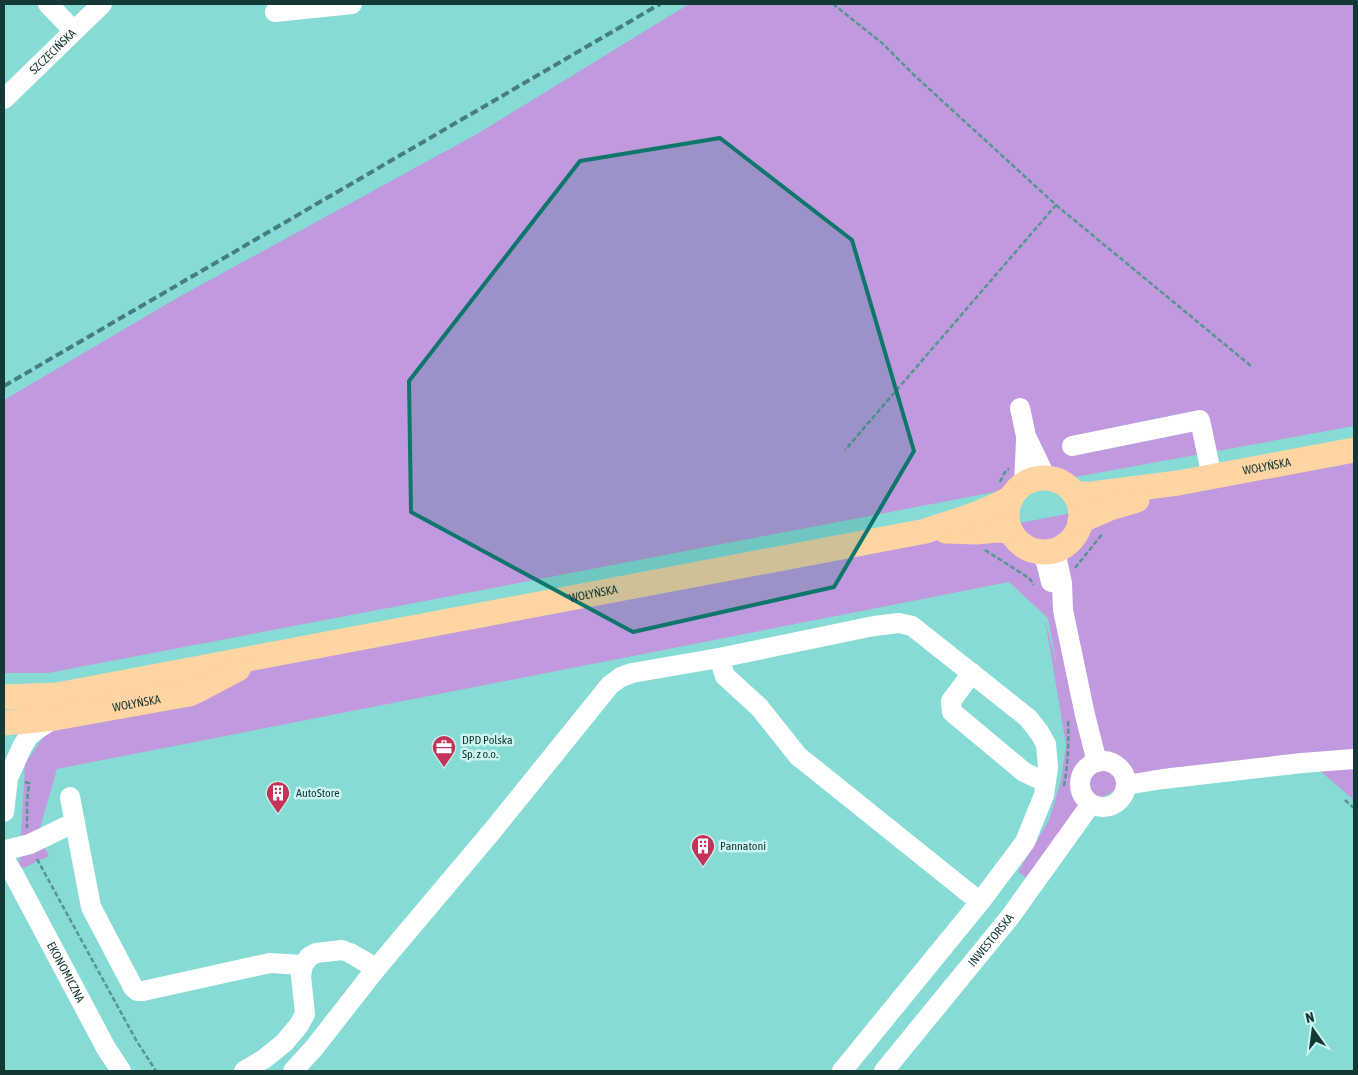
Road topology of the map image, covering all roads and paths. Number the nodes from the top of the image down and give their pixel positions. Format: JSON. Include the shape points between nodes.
{"nodes":[{"id":1,"x":48,"y":4,"type":"edge"},
{"id":2,"x":102,"y":4,"type":"edge"},
{"id":3,"x":352,"y":4,"type":"edge"},
{"id":4,"x":833,"y":4,"type":"edge"},
{"id":5,"x":275,"y":12,"type":"dead end"},
{"id":6,"x":74,"y":31,"type":"junction"},
{"id":7,"x":4,"y":99,"type":"edge"},
{"id":8,"x":1056,"y":205,"type":"junction"},
{"id":9,"x":1251,"y":366,"type":"dead end"},
{"id":10,"x":1020,"y":408,"type":"dead end"},
{"id":11,"x":1072,"y":446,"type":"dead end"},
{"id":12,"x":845,"y":450,"type":"dead end"},
{"id":13,"x":1354,"y":450,"type":"edge"},
{"id":14,"x":1212,"y":477,"type":"junction"},
{"id":15,"x":1178,"y":483,"type":"junction"},
{"id":16,"x":1027,"y":486,"type":"junction"},
{"id":17,"x":1075,"y":494,"type":"junction"},
{"id":18,"x":1080,"y":521,"type":"junction"},
{"id":19,"x":926,"y":531,"type":"junction"},
{"id":20,"x":1010,"y":531,"type":"junction"},
{"id":21,"x":1049,"y":550,"type":"junction"},
{"id":22,"x":260,"y":658,"type":"junction"},
{"id":23,"x":719,"y":658,"type":"junction"},
{"id":24,"x":972,"y":673,"type":"junction"},
{"id":25,"x":4,"y":697,"type":"edge"},
{"id":26,"x":55,"y":718,"type":"junction"},
{"id":27,"x":4,"y":723,"type":"edge"},
{"id":28,"x":1354,"y":759,"type":"edge"},
{"id":29,"x":1097,"y":762,"type":"junction"},
{"id":30,"x":8,"y":778,"type":"junction"},
{"id":31,"x":1046,"y":782,"type":"junction"},
{"id":32,"x":1126,"y":785,"type":"junction"},
{"id":33,"x":70,"y":797,"type":"dead end"},
{"id":34,"x":1345,"y":800,"type":"dead end"},
{"id":35,"x":1091,"y":804,"type":"junction"},
{"id":36,"x":1354,"y":808,"type":"edge"},
{"id":37,"x":4,"y":812,"type":"edge"},
{"id":38,"x":75,"y":824,"type":"junction"},
{"id":39,"x":30,"y":844,"type":"junction"},
{"id":40,"x":6,"y":856,"type":"edge"},
{"id":41,"x":980,"y":902,"type":"junction"},
{"id":42,"x":303,"y":965,"type":"junction"},
{"id":43,"x":375,"y":970,"type":"junction"},
{"id":44,"x":284,"y":1043,"type":"junction"},
{"id":45,"x":121,"y":1071,"type":"edge"},
{"id":46,"x":156,"y":1071,"type":"edge"},
{"id":47,"x":244,"y":1071,"type":"edge"},
{"id":48,"x":264,"y":1071,"type":"edge"},
{"id":49,"x":293,"y":1071,"type":"edge"},
{"id":50,"x":842,"y":1071,"type":"edge"},
{"id":51,"x":884,"y":1071,"type":"edge"}],
"edges":[{"from":1,"to":6,"type":"street"},
{"from":2,"to":6,"type":"street","name":"SZCZECIŃSKA"},
{"from":3,"to":5,"type":"street"},
{"from":4,"to":8,"type":"path","via":[[882,43]]},
{"from":6,"to":7,"type":"street","name":"SZCZECIŃSKA"},
{"from":8,"to":9,"type":"path"},
{"from":8,"to":12,"type":"path"},
{"from":10,"to":16,"type":"street","via":[[1026,436]]},
{"from":11,"to":14,"type":"street","via":[[1200,420]]},
{"from":13,"to":14,"type":"main road","name":"WOŁYŃSKA"},
{"from":14,"to":15,"type":"main road","name":"WOŁYŃSKA"},
{"from":15,"to":17,"type":"main road","name":"WOŁYŃSKA"},
{"from":15,"to":18,"type":"main road","name":"WOŁYŃSKA","via":[[1160,493]]},
{"from":16,"to":17,"type":"main road","via":[[1054,479]]},
{"from":16,"to":19,"type":"main road","name":"WOŁYŃSKA","via":[[996,506]]},
{"from":16,"to":20,"type":"main road","via":[[1008,506],[1006,514]]},
{"from":17,"to":18,"type":"main road","via":[[1080,507]]},
{"from":18,"to":21,"type":"main road","via":[[1078,530],[1066,544]]},
{"from":19,"to":20,"type":"main road","name":"WOŁYŃSKA"},
{"from":19,"to":22,"type":"main road","name":"WOŁYŃSKA"},
{"from":20,"to":21,"type":"main road","via":[[1030,549]]},
{"from":21,"to":29,"type":"street","via":[[1057,560],[1063,610]]},
{"from":22,"to":25,"type":"main road","name":"WOŁYŃSKA","via":[[57,695]]},
{"from":22,"to":26,"type":"main road","name":"WOŁYŃSKA","via":[[189,694]]},
{"from":23,"to":24,"type":"street","via":[[899,623],[912,626]]},
{"from":23,"to":41,"type":"street","via":[[725,676],[759,706],[798,756]]},
{"from":23,"to":43,"type":"street","via":[[632,674],[610,685]]},
{"from":24,"to":31,"type":"street","via":[[1028,718],[1039,732],[1046,744]]},
{"from":24,"to":31,"type":"street","via":[[950,701],[952,712],[1024,772]]},
{"from":26,"to":27,"type":"main road","name":"WOŁYŃSKA"},
{"from":26,"to":30,"type":"street","via":[[28,738]]},
{"from":28,"to":32,"type":"street"},
{"from":29,"to":32,"type":"street","via":[[1117,766]]},
{"from":29,"to":35,"type":"street","via":[[1086,769],[1080,781],[1082,794]]},
{"from":30,"to":37,"type":"street"},
{"from":30,"to":39,"type":"path","via":[[29,783],[26,819]]},
{"from":31,"to":41,"type":"street","via":[[1025,842]]},
{"from":32,"to":35,"type":"street","via":[[1117,802],[1104,807]]},
{"from":33,"to":38,"type":"street"},
{"from":34,"to":36,"type":"path"},
{"from":35,"to":51,"type":"street","name":"INWESTORSKA","via":[[1010,917]]},
{"from":38,"to":39,"type":"street"},
{"from":38,"to":42,"type":"street","via":[[91,907],[137,991],[270,964]]},
{"from":39,"to":40,"type":"street"},
{"from":39,"to":46,"type":"path","via":[[126,1023]]},
{"from":40,"to":45,"type":"street","name":"EKONOMICZNA"},
{"from":41,"to":50,"type":"street"},
{"from":42,"to":43,"type":"street","via":[[316,953],[342,950]]},
{"from":42,"to":44,"type":"street","via":[[301,984],[305,1014]]},
{"from":43,"to":49,"type":"street"},
{"from":44,"to":47,"type":"street"},
{"from":44,"to":48,"type":"street","via":[[276,1060]]}]}
